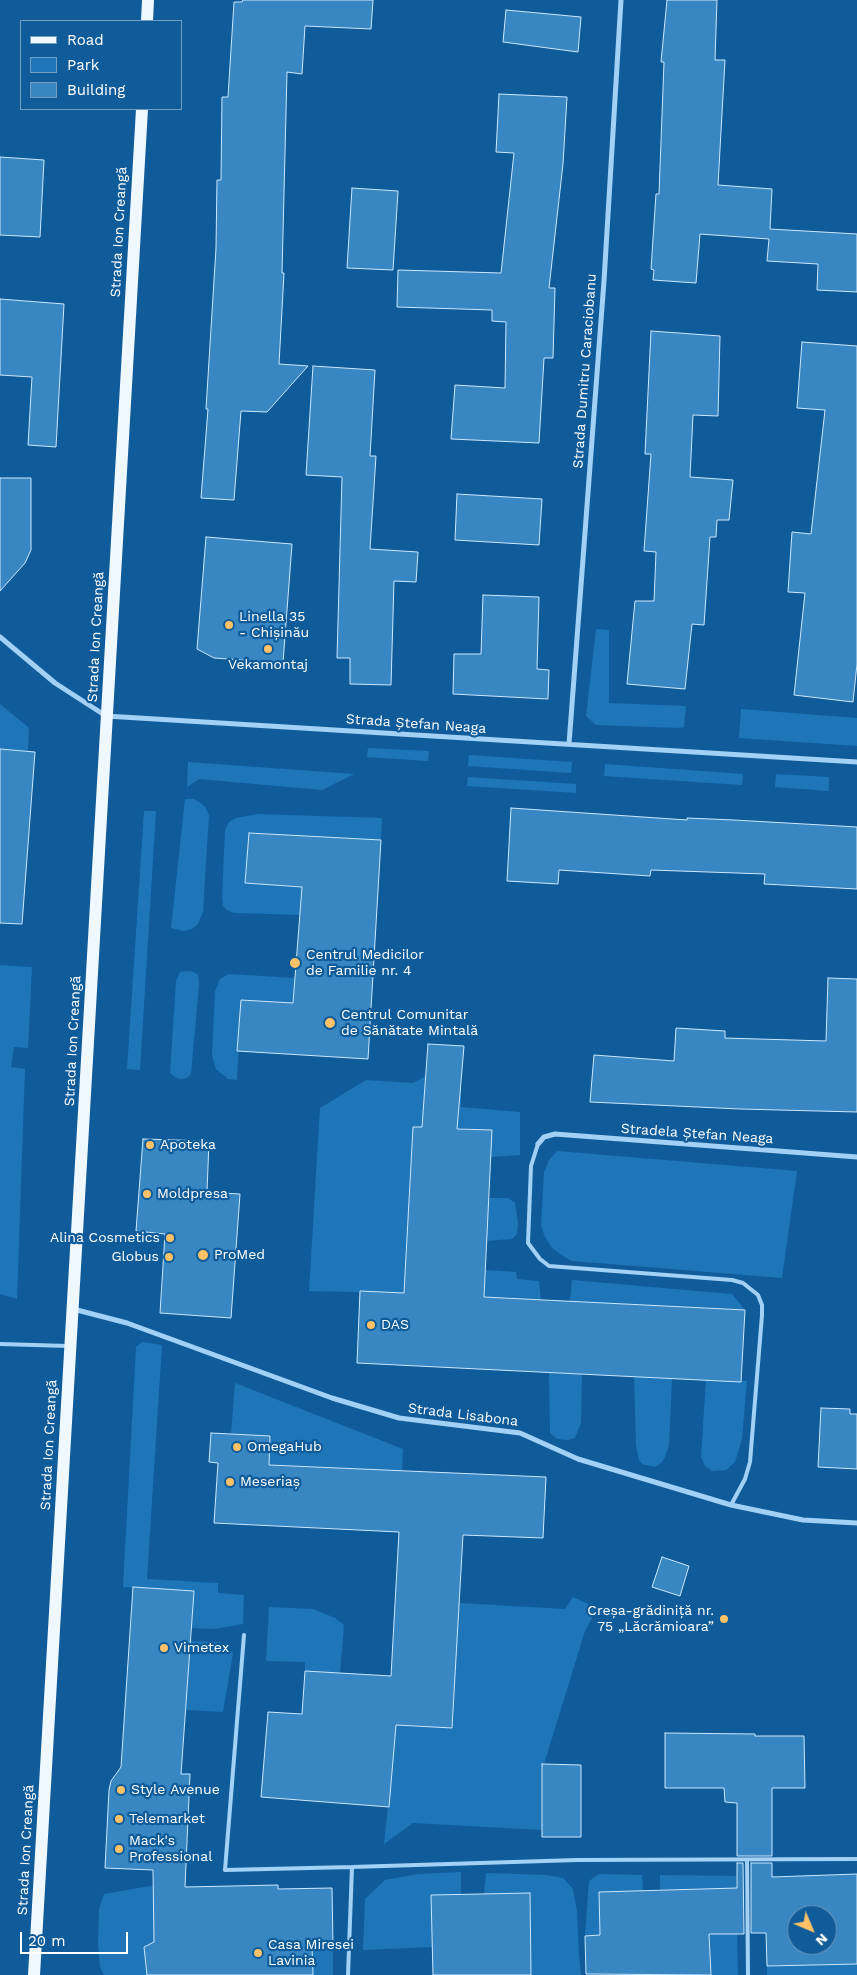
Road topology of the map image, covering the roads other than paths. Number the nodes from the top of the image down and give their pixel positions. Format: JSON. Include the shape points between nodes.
{"nodes":[{"id":1,"x":148,"y":0,"type":"edge"},
{"id":2,"x":621,"y":0,"type":"edge"},
{"id":3,"x":147,"y":20,"type":"edge"},
{"id":4,"x":142,"y":110,"type":"edge"},
{"id":5,"x":0,"y":637,"type":"edge"},
{"id":6,"x":106,"y":716,"type":"junction"},
{"id":7,"x":569,"y":744,"type":"junction"},
{"id":8,"x":857,"y":762,"type":"edge"},
{"id":9,"x":538,"y":1144,"type":"joint"},
{"id":10,"x":857,"y":1157,"type":"edge"},
{"id":11,"x":71,"y":1308,"type":"junction"},
{"id":12,"x":0,"y":1344,"type":"edge"},
{"id":13,"x":69,"y":1346,"type":"junction"},
{"id":14,"x":731,"y":1505,"type":"junction"},
{"id":15,"x":857,"y":1523,"type":"edge"},
{"id":16,"x":244,"y":1635,"type":"dead end"},
{"id":17,"x":857,"y":1859,"type":"edge"},
{"id":18,"x":747,"y":1860,"type":"junction"},
{"id":19,"x":352,"y":1867,"type":"junction"},
{"id":20,"x":34,"y":1975,"type":"edge"},
{"id":21,"x":348,"y":1975,"type":"edge"},
{"id":22,"x":748,"y":1975,"type":"edge"}],
"edges":[{"from":1,"to":3,"type":"main road"},
{"from":2,"to":7,"type":"street","name":"Strada Dumitru Caraciobanu","via":[[604,281]]},
{"from":4,"to":6,"type":"main road","name":"Strada Ion Creangă"},
{"from":5,"to":6,"type":"street","name":"Strada Ștefan Neaga","via":[[55,683]]},
{"from":6,"to":7,"type":"street","name":"Strada Ștefan Neaga"},
{"from":6,"to":11,"type":"main road","name":"Strada Ion Creangă"},
{"from":7,"to":8,"type":"street","name":"Strada Ștefan Neaga"},
{"from":9,"to":10,"type":"street","name":"Stradela Ștefan Neaga","via":[[544,1137],[555,1134]]},
{"from":9,"to":14,"type":"lane","via":[[531,1166],[528,1243],[549,1266],[732,1280],[743,1283],[758,1295],[762,1315],[750,1462]]},
{"from":11,"to":13,"type":"main road","name":"Strada Ion Creangă"},
{"from":11,"to":14,"type":"street","name":"Strada Lisabona","via":[[127,1323],[332,1398],[399,1418],[520,1433],[578,1459]]},
{"from":12,"to":13,"type":"lane"},
{"from":13,"to":20,"type":"main road","name":"Strada Ion Creangă"},
{"from":14,"to":15,"type":"street","name":"Strada Lisabona","via":[[803,1520]]},
{"from":16,"to":19,"type":"lane","via":[[225,1870]]},
{"from":17,"to":18,"type":"lane"},
{"from":18,"to":19,"type":"lane","via":[[577,1860]]},
{"from":18,"to":22,"type":"lane"},
{"from":19,"to":21,"type":"lane"}]}
